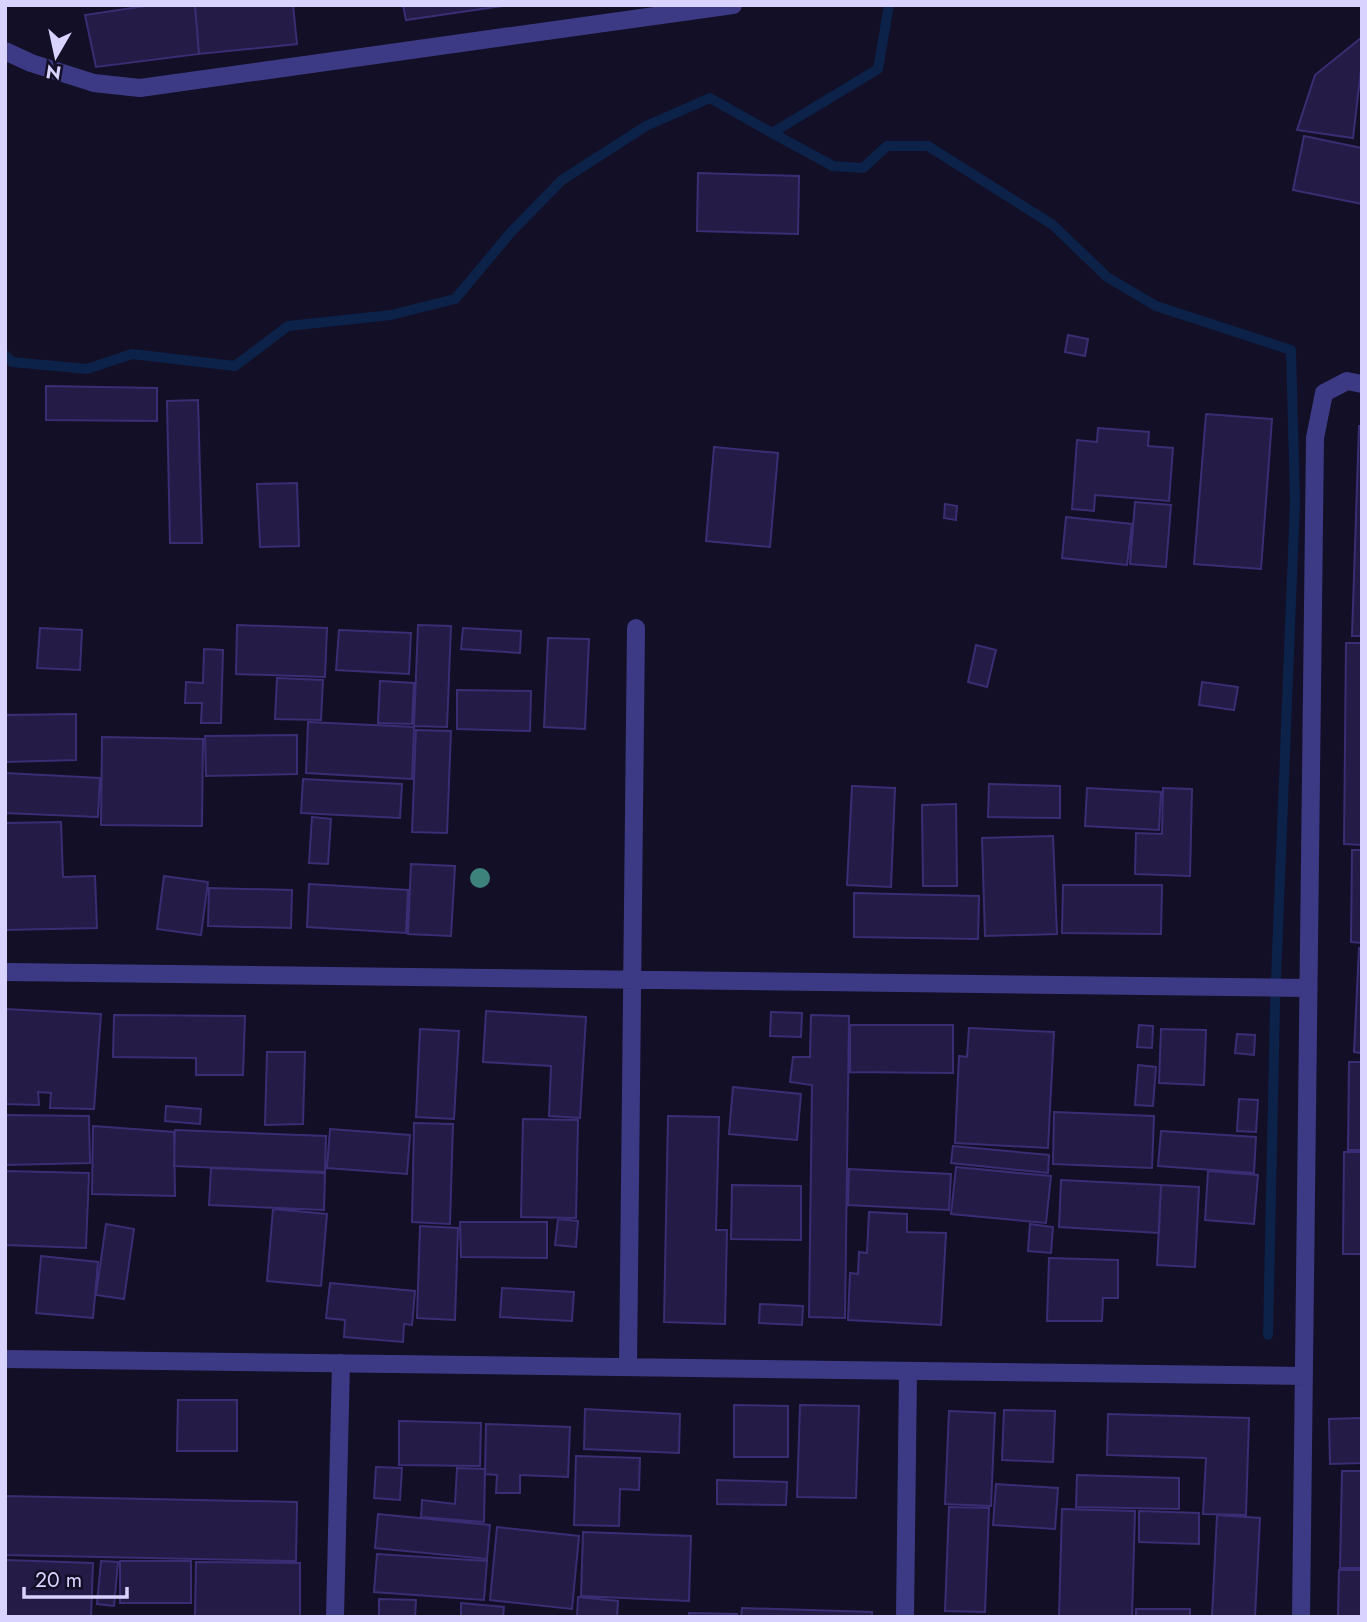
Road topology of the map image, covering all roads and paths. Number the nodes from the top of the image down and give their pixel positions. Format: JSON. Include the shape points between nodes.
{"nodes":[{"id":1,"x":733,"y":5,"type":"edge"},
{"id":2,"x":5,"y":51,"type":"edge"},
{"id":3,"x":1362,"y":384,"type":"edge"},
{"id":4,"x":636,"y":628,"type":"dead end"},
{"id":5,"x":5,"y":971,"type":"edge"},
{"id":6,"x":632,"y":979,"type":"junction"},
{"id":7,"x":1307,"y":988,"type":"junction"},
{"id":8,"x":5,"y":1359,"type":"edge"},
{"id":9,"x":341,"y":1363,"type":"junction"},
{"id":10,"x":628,"y":1367,"type":"junction"},
{"id":11,"x":908,"y":1371,"type":"junction"},
{"id":12,"x":1303,"y":1376,"type":"junction"},
{"id":13,"x":335,"y":1617,"type":"edge"},
{"id":14,"x":905,"y":1617,"type":"edge"},
{"id":15,"x":1301,"y":1617,"type":"edge"}],
"edges":[{"from":1,"to":2,"type":"street","via":[[140,88],[94,83]]},
{"from":3,"to":7,"type":"street","via":[[1347,381],[1324,393],[1315,438]]},
{"from":4,"to":6,"type":"street"},
{"from":5,"to":6,"type":"street"},
{"from":6,"to":7,"type":"street"},
{"from":6,"to":10,"type":"street"},
{"from":7,"to":12,"type":"street"},
{"from":8,"to":9,"type":"street"},
{"from":9,"to":10,"type":"street"},
{"from":9,"to":13,"type":"street"},
{"from":10,"to":11,"type":"street"},
{"from":11,"to":12,"type":"street"},
{"from":11,"to":14,"type":"street"},
{"from":12,"to":15,"type":"street"}]}
